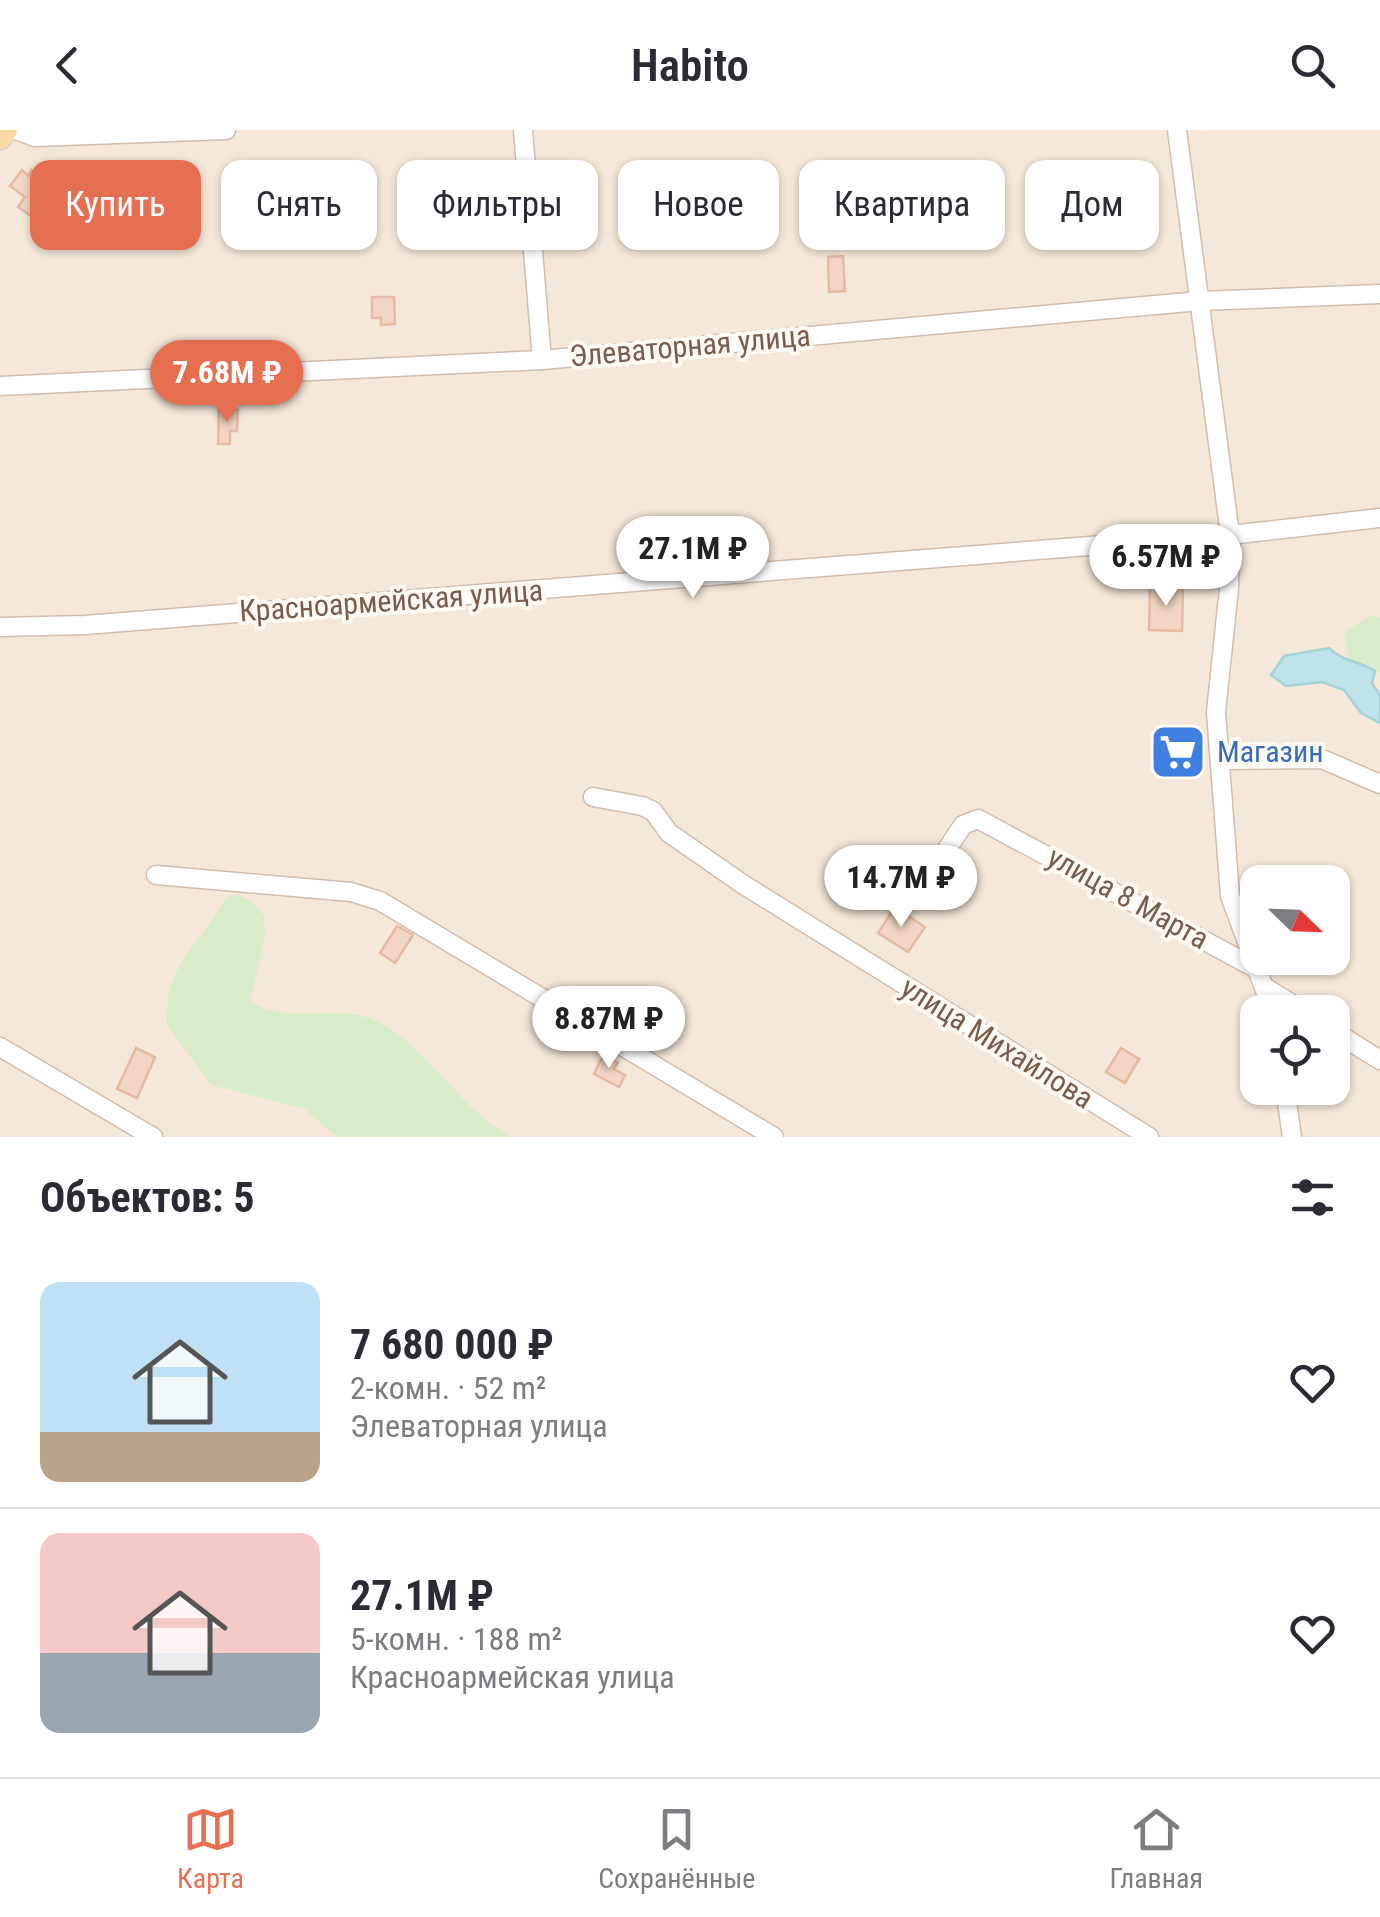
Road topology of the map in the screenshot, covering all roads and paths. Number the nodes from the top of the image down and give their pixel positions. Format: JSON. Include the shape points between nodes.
{"nodes":[{"id":1,"x":6,"y":130,"type":"edge"},
{"id":2,"x":16,"y":130,"type":"edge"},
{"id":3,"x":226,"y":130,"type":"edge"},
{"id":4,"x":522,"y":130,"type":"edge"},
{"id":5,"x":1177,"y":130,"type":"edge"},
{"id":6,"x":0,"y":138,"type":"edge"},
{"id":7,"x":1380,"y":294,"type":"edge"},
{"id":8,"x":1200,"y":300,"type":"junction"},
{"id":9,"x":542,"y":360,"type":"junction"},
{"id":10,"x":0,"y":386,"type":"edge"},
{"id":11,"x":1380,"y":518,"type":"edge"},
{"id":12,"x":1230,"y":536,"type":"junction"},
{"id":13,"x":0,"y":627,"type":"edge"},
{"id":14,"x":1220,"y":760,"type":"junction"},
{"id":15,"x":1380,"y":784,"type":"edge"},
{"id":16,"x":592,"y":797,"type":"dead end"},
{"id":17,"x":156,"y":875,"type":"dead end"},
{"id":18,"x":918,"y":893,"type":"dead end"},
{"id":19,"x":1240,"y":923,"type":"edge"},
{"id":20,"x":1240,"y":960,"type":"edge"},
{"id":21,"x":1260,"y":975,"type":"edge"},
{"id":22,"x":1266,"y":988,"type":"junction"},
{"id":23,"x":1268,"y":995,"type":"edge"},
{"id":24,"x":1277,"y":995,"type":"edge"},
{"id":25,"x":1350,"y":1041,"type":"edge"},
{"id":26,"x":0,"y":1047,"type":"edge"},
{"id":27,"x":1380,"y":1060,"type":"edge"},
{"id":28,"x":1287,"y":1105,"type":"edge"},
{"id":29,"x":153,"y":1137,"type":"edge"},
{"id":30,"x":774,"y":1137,"type":"edge"},
{"id":31,"x":1149,"y":1137,"type":"edge"},
{"id":32,"x":1292,"y":1137,"type":"edge"}],
"edges":[{"from":1,"to":6,"type":"main road"},
{"from":2,"to":3,"type":"street","via":[[35,137]]},
{"from":4,"to":9,"type":"street"},
{"from":5,"to":8,"type":"street"},
{"from":7,"to":8,"type":"street","name":"Элеваторная улица"},
{"from":8,"to":9,"type":"street","name":"Элеваторная улица"},
{"from":8,"to":12,"type":"street"},
{"from":9,"to":10,"type":"street","name":"Элеваторная улица"},
{"from":11,"to":12,"type":"street","name":"Красноармейская улица"},
{"from":12,"to":13,"type":"street","name":"Красноармейская улица"},
{"from":12,"to":14,"type":"street","via":[[1216,712]]},
{"from":14,"to":15,"type":"street","via":[[1322,760]]},
{"from":14,"to":19,"type":"street","via":[[1230,896]]},
{"from":16,"to":31,"type":"street","name":"улица Михайлова","via":[[653,811],[669,833],[744,885]]},
{"from":17,"to":30,"type":"street","via":[[352,892],[380,901]]},
{"from":18,"to":20,"type":"street","name":"улица 8 Марта","via":[[963,825],[978,819]]},
{"from":21,"to":22,"type":"street"},
{"from":22,"to":23,"type":"street"},
{"from":22,"to":24,"type":"street"},
{"from":25,"to":27,"type":"street"},
{"from":26,"to":29,"type":"street"},
{"from":28,"to":32,"type":"street"}]}
